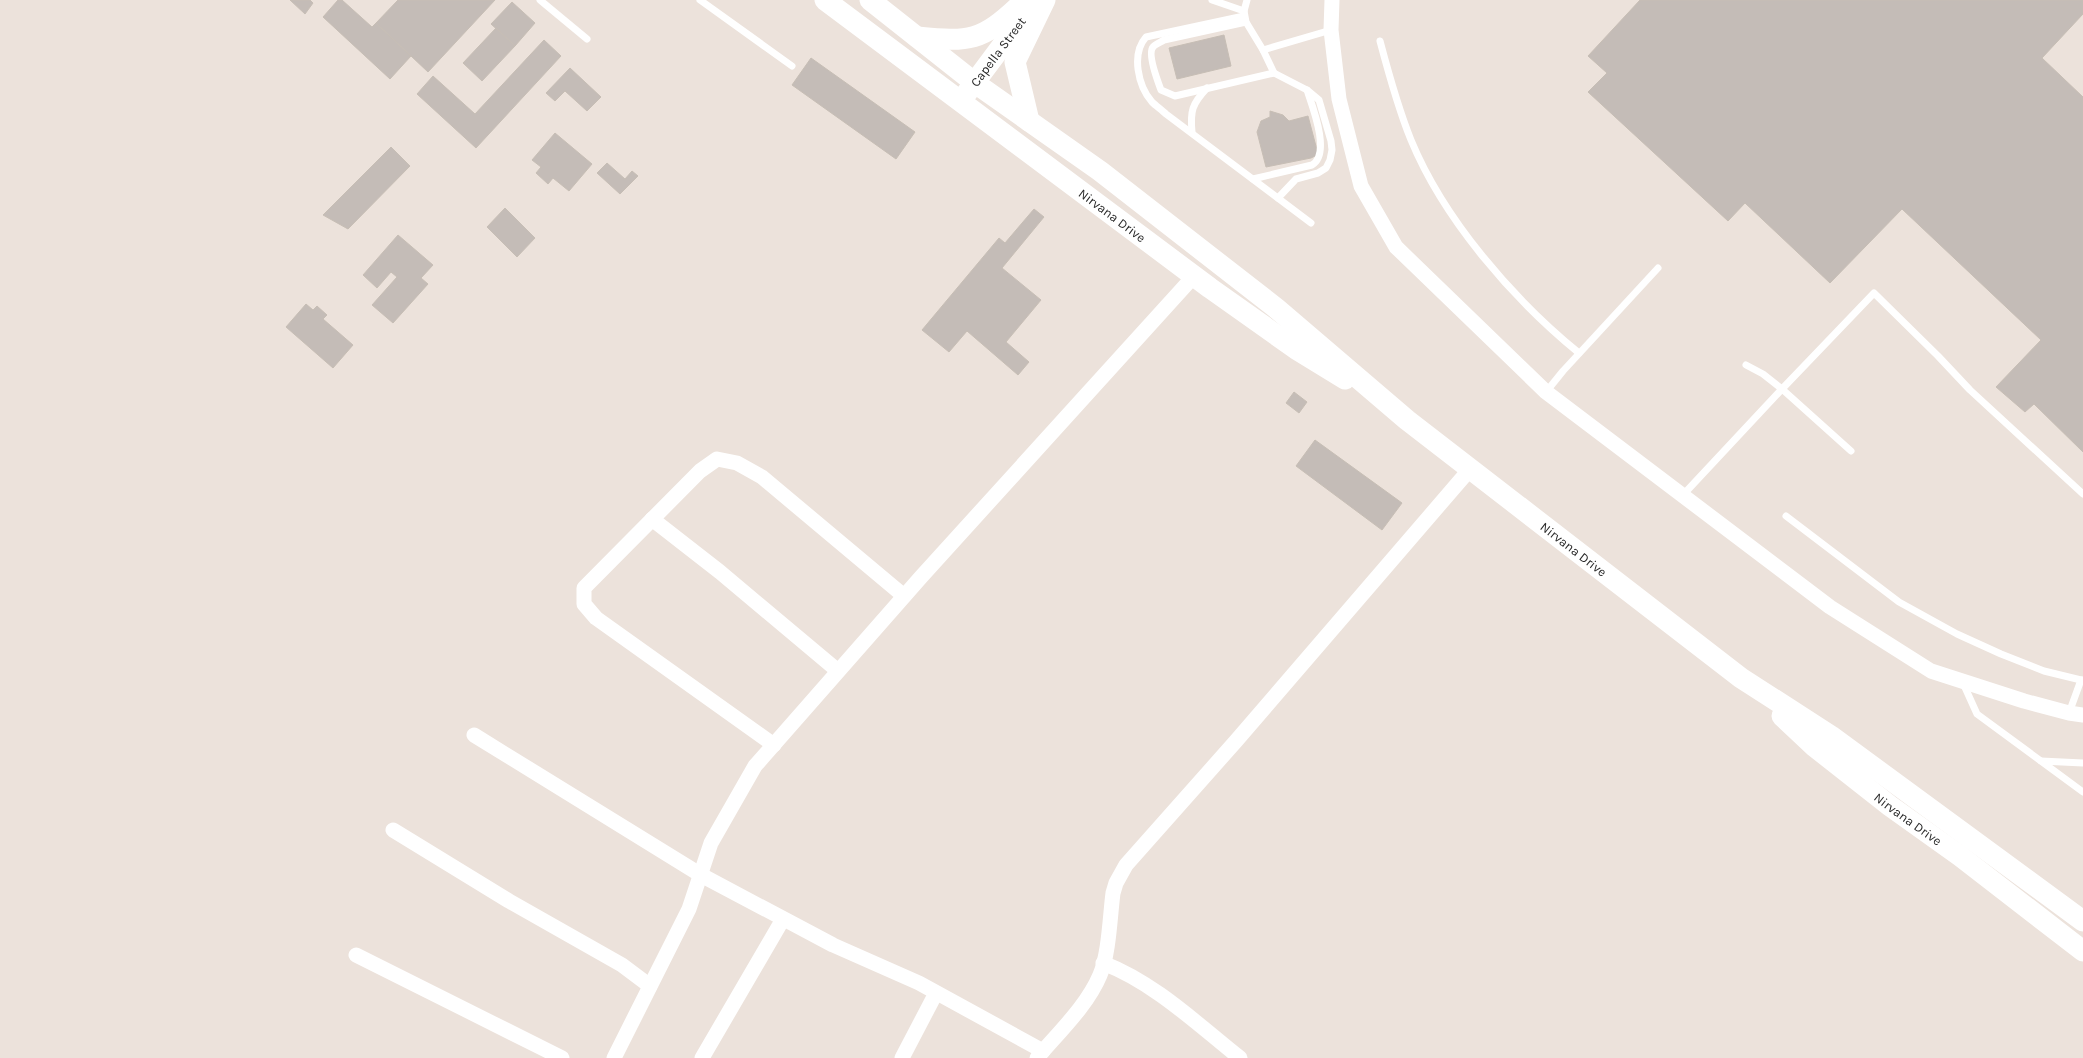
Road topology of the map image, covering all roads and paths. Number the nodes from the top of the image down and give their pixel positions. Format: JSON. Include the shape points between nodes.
{"nodes":[{"id":1,"x":540,"y":0,"type":"edge"},
{"id":2,"x":700,"y":0,"type":"edge"},
{"id":3,"x":825,"y":0,"type":"edge"},
{"id":4,"x":870,"y":0,"type":"edge"},
{"id":5,"x":1025,"y":0,"type":"edge"},
{"id":6,"x":1036,"y":0,"type":"edge"},
{"id":7,"x":1045,"y":0,"type":"edge"},
{"id":8,"x":1212,"y":0,"type":"edge"},
{"id":9,"x":1247,"y":0,"type":"edge"},
{"id":10,"x":1332,"y":0,"type":"edge"},
{"id":11,"x":1244,"y":16,"type":"junction"},
{"id":12,"x":1331,"y":30,"type":"junction"},
{"id":13,"x":917,"y":37,"type":"junction"},
{"id":14,"x":587,"y":39,"type":"dead end"},
{"id":15,"x":1380,"y":41,"type":"dead end"},
{"id":16,"x":1263,"y":50,"type":"junction"},
{"id":17,"x":792,"y":66,"type":"dead end"},
{"id":18,"x":1274,"y":73,"type":"junction"},
{"id":19,"x":975,"y":83,"type":"junction"},
{"id":20,"x":1207,"y":88,"type":"junction"},
{"id":21,"x":1307,"y":90,"type":"junction"},
{"id":22,"x":960,"y":103,"type":"junction"},
{"id":23,"x":1028,"y":121,"type":"junction"},
{"id":24,"x":1192,"y":132,"type":"junction"},
{"id":25,"x":1253,"y":179,"type":"junction"},
{"id":26,"x":1278,"y":198,"type":"junction"},
{"id":27,"x":1311,"y":223,"type":"dead end"},
{"id":28,"x":1658,"y":268,"type":"dead end"},
{"id":29,"x":1194,"y":276,"type":"junction"},
{"id":30,"x":1580,"y":353,"type":"junction"},
{"id":31,"x":1746,"y":365,"type":"dead end"},
{"id":32,"x":1782,"y":389,"type":"junction"},
{"id":33,"x":1546,"y":392,"type":"junction"},
{"id":34,"x":1407,"y":420,"type":"junction"},
{"id":35,"x":1851,"y":451,"type":"dead end"},
{"id":36,"x":1471,"y":468,"type":"junction"},
{"id":37,"x":2083,"y":494,"type":"edge"},
{"id":38,"x":1682,"y":496,"type":"junction"},
{"id":39,"x":1786,"y":516,"type":"dead end"},
{"id":40,"x":652,"y":519,"type":"junction"},
{"id":41,"x":904,"y":596,"type":"junction"},
{"id":42,"x":838,"y":671,"type":"junction"},
{"id":43,"x":1741,"y":678,"type":"junction"},
{"id":44,"x":2082,"y":680,"type":"edge"},
{"id":45,"x":1962,"y":681,"type":"junction"},
{"id":46,"x":2076,"y":714,"type":"edge"},
{"id":47,"x":474,"y":735,"type":"dead end"},
{"id":48,"x":774,"y":745,"type":"junction"},
{"id":49,"x":2040,"y":761,"type":"junction"},
{"id":50,"x":2083,"y":762,"type":"edge"},
{"id":51,"x":2083,"y":792,"type":"edge"},
{"id":52,"x":393,"y":830,"type":"dead end"},
{"id":53,"x":701,"y":875,"type":"junction"},
{"id":54,"x":783,"y":919,"type":"junction"},
{"id":55,"x":2083,"y":921,"type":"edge"},
{"id":56,"x":2083,"y":951,"type":"edge"},
{"id":57,"x":356,"y":955,"type":"dead end"},
{"id":58,"x":1103,"y":964,"type":"junction"},
{"id":59,"x":650,"y":986,"type":"junction"},
{"id":60,"x":936,"y":993,"type":"junction"},
{"id":61,"x":1040,"y":1054,"type":"edge"},
{"id":62,"x":562,"y":1058,"type":"edge"},
{"id":63,"x":614,"y":1058,"type":"edge"},
{"id":64,"x":702,"y":1058,"type":"edge"},
{"id":65,"x":902,"y":1058,"type":"edge"},
{"id":66,"x":1240,"y":1058,"type":"edge"}],
"edges":[{"from":1,"to":14,"type":"lane"},
{"from":2,"to":17,"type":"lane"},
{"from":3,"to":22,"type":"main road","name":"Nirvana Drive"},
{"from":4,"to":13,"type":"main road","name":"Nirvana Drive"},
{"from":5,"to":13,"type":"main road","via":[[1001,23],[984,33],[964,39]]},
{"from":6,"to":19,"type":"main road","name":"Capella Street"},
{"from":7,"to":23,"type":"main road","via":[[1015,62]]},
{"from":8,"to":11,"type":"lane"},
{"from":9,"to":11,"type":"lane"},
{"from":10,"to":12,"type":"street"},
{"from":11,"to":16,"type":"lane"},
{"from":11,"to":20,"type":"lane","via":[[1164,40],[1152,48],[1152,61],[1161,90],[1175,96]]},
{"from":11,"to":24,"type":"lane","via":[[1154,34],[1141,42],[1138,66],[1144,90],[1152,102]]},
{"from":12,"to":16,"type":"lane"},
{"from":12,"to":33,"type":"street","via":[[1339,99],[1361,186],[1396,247]]},
{"from":13,"to":19,"type":"main road","name":"Nirvana Drive"},
{"from":15,"to":30,"type":"lane","via":[[1412,141],[1459,225],[1534,313]]},
{"from":16,"to":18,"type":"lane"},
{"from":18,"to":20,"type":"lane"},
{"from":18,"to":21,"type":"lane"},
{"from":19,"to":22,"type":"main road","name":"Capella Street"},
{"from":19,"to":23,"type":"main road","name":"Nirvana Drive"},
{"from":20,"to":24,"type":"lane","via":[[1196,100],[1192,110]]},
{"from":21,"to":25,"type":"lane","via":[[1320,136],[1317,162]]},
{"from":21,"to":26,"type":"lane","via":[[1319,100],[1331,141],[1330,160],[1326,168],[1318,173],[1296,179]]},
{"from":22,"to":29,"type":"main road","name":"Nirvana Drive"},
{"from":23,"to":34,"type":"main road","name":"Nirvana Drive","via":[[1100,171],[1276,308]]},
{"from":24,"to":25,"type":"lane"},
{"from":25,"to":26,"type":"lane"},
{"from":26,"to":27,"type":"lane"},
{"from":28,"to":30,"type":"lane"},
{"from":29,"to":34,"type":"main road","name":"Nirvana Drive","via":[[1296,349]]},
{"from":29,"to":41,"type":"street"},
{"from":30,"to":33,"type":"lane"},
{"from":31,"to":32,"type":"lane"},
{"from":32,"to":35,"type":"lane"},
{"from":32,"to":37,"type":"lane","via":[[1874,294],[1970,390]]},
{"from":32,"to":38,"type":"lane"},
{"from":33,"to":38,"type":"street"},
{"from":34,"to":36,"type":"main road","name":"Nirvana Drive"},
{"from":36,"to":43,"type":"main road","name":"Nirvana Drive"},
{"from":36,"to":58,"type":"street","via":[[1126,865],[1113,893]]},
{"from":38,"to":45,"type":"street","via":[[1830,607],[1931,671]]},
{"from":39,"to":44,"type":"lane","via":[[1899,602],[1957,634],[2002,654],[2044,671]]},
{"from":40,"to":41,"type":"street","via":[[700,470],[717,459],[737,463],[762,477]]},
{"from":40,"to":42,"type":"street"},
{"from":40,"to":48,"type":"street","via":[[584,588],[584,604],[596,618]]},
{"from":41,"to":42,"type":"street"},
{"from":42,"to":48,"type":"street"},
{"from":43,"to":55,"type":"main road","name":"Nirvana Drive","via":[[1831,736]]},
{"from":43,"to":56,"type":"main road","name":"Nirvana Drive","via":[[1821,752]]},
{"from":44,"to":46,"type":"lane"},
{"from":45,"to":46,"type":"street"},
{"from":45,"to":49,"type":"lane","via":[[1977,714]]},
{"from":47,"to":53,"type":"street"},
{"from":48,"to":53,"type":"street","via":[[755,766],[711,843]]},
{"from":49,"to":50,"type":"lane"},
{"from":49,"to":51,"type":"lane"},
{"from":52,"to":59,"type":"street","via":[[509,901],[622,965]]},
{"from":53,"to":54,"type":"street"},
{"from":53,"to":59,"type":"street","via":[[689,909]]},
{"from":54,"to":60,"type":"street"},
{"from":54,"to":64,"type":"street"},
{"from":57,"to":62,"type":"street"},
{"from":58,"to":61,"type":"street","via":[[1091,992]]},
{"from":58,"to":66,"type":"street","via":[[1124,971],[1165,998]]},
{"from":59,"to":63,"type":"street"},
{"from":60,"to":61,"type":"street"},
{"from":60,"to":65,"type":"street"}]}
